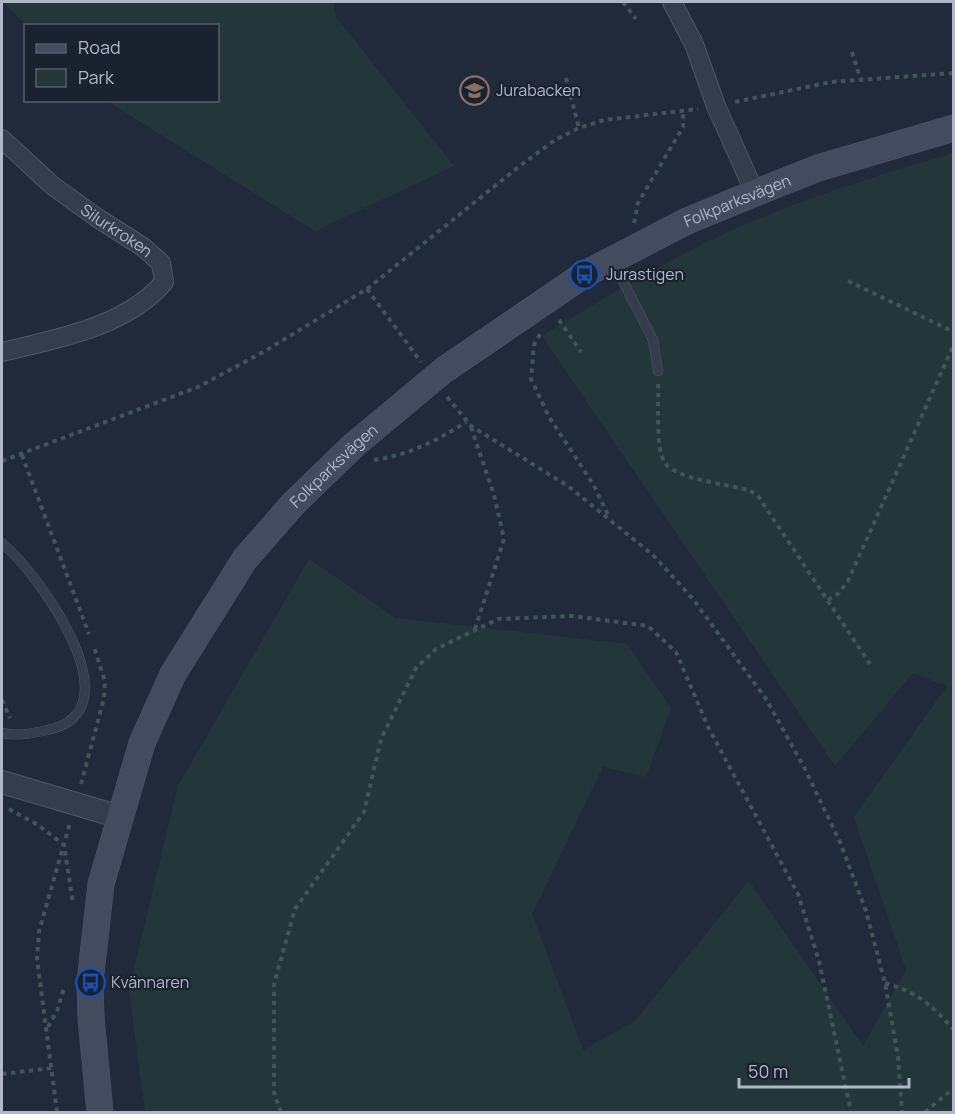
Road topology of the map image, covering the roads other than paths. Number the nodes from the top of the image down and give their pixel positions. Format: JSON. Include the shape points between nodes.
{"nodes":[{"id":1,"x":672,"y":2,"type":"edge"},
{"id":2,"x":954,"y":128,"type":"edge"},
{"id":3,"x":2,"y":139,"type":"edge"},
{"id":4,"x":755,"y":193,"type":"junction"},
{"id":5,"x":611,"y":260,"type":"junction"},
{"id":6,"x":2,"y":352,"type":"edge"},
{"id":7,"x":658,"y":371,"type":"road end"},
{"id":8,"x":2,"y":543,"type":"edge"},
{"id":9,"x":2,"y":733,"type":"edge"},
{"id":10,"x":2,"y":782,"type":"edge"},
{"id":11,"x":120,"y":817,"type":"junction"},
{"id":12,"x":100,"y":1113,"type":"edge"}],
"edges":[{"from":1,"to":4,"type":"street","via":[[694,44],[716,106]]},
{"from":2,"to":4,"type":"main road","name":"Folkparksvägen","via":[[818,168]]},
{"from":3,"to":6,"type":"street","name":"Silurkroken","via":[[62,192],[143,247],[161,263],[164,282],[154,295],[132,310],[91,327]]},
{"from":4,"to":5,"type":"main road","name":"Folkparksvägen","via":[[687,221]]},
{"from":5,"to":7,"type":"lane","via":[[653,340]]},
{"from":5,"to":11,"type":"main road","name":"Folkparksvägen","via":[[444,370],[354,445],[244,559],[173,674],[142,743]]},
{"from":8,"to":9,"type":"lane","via":[[56,609],[70,634],[83,672],[84,698],[74,718],[64,727],[19,736]]},
{"from":10,"to":11,"type":"street"},
{"from":11,"to":12,"type":"main road","name":"Folkparksvägen","via":[[101,884],[93,944],[91,1018]]}]}
